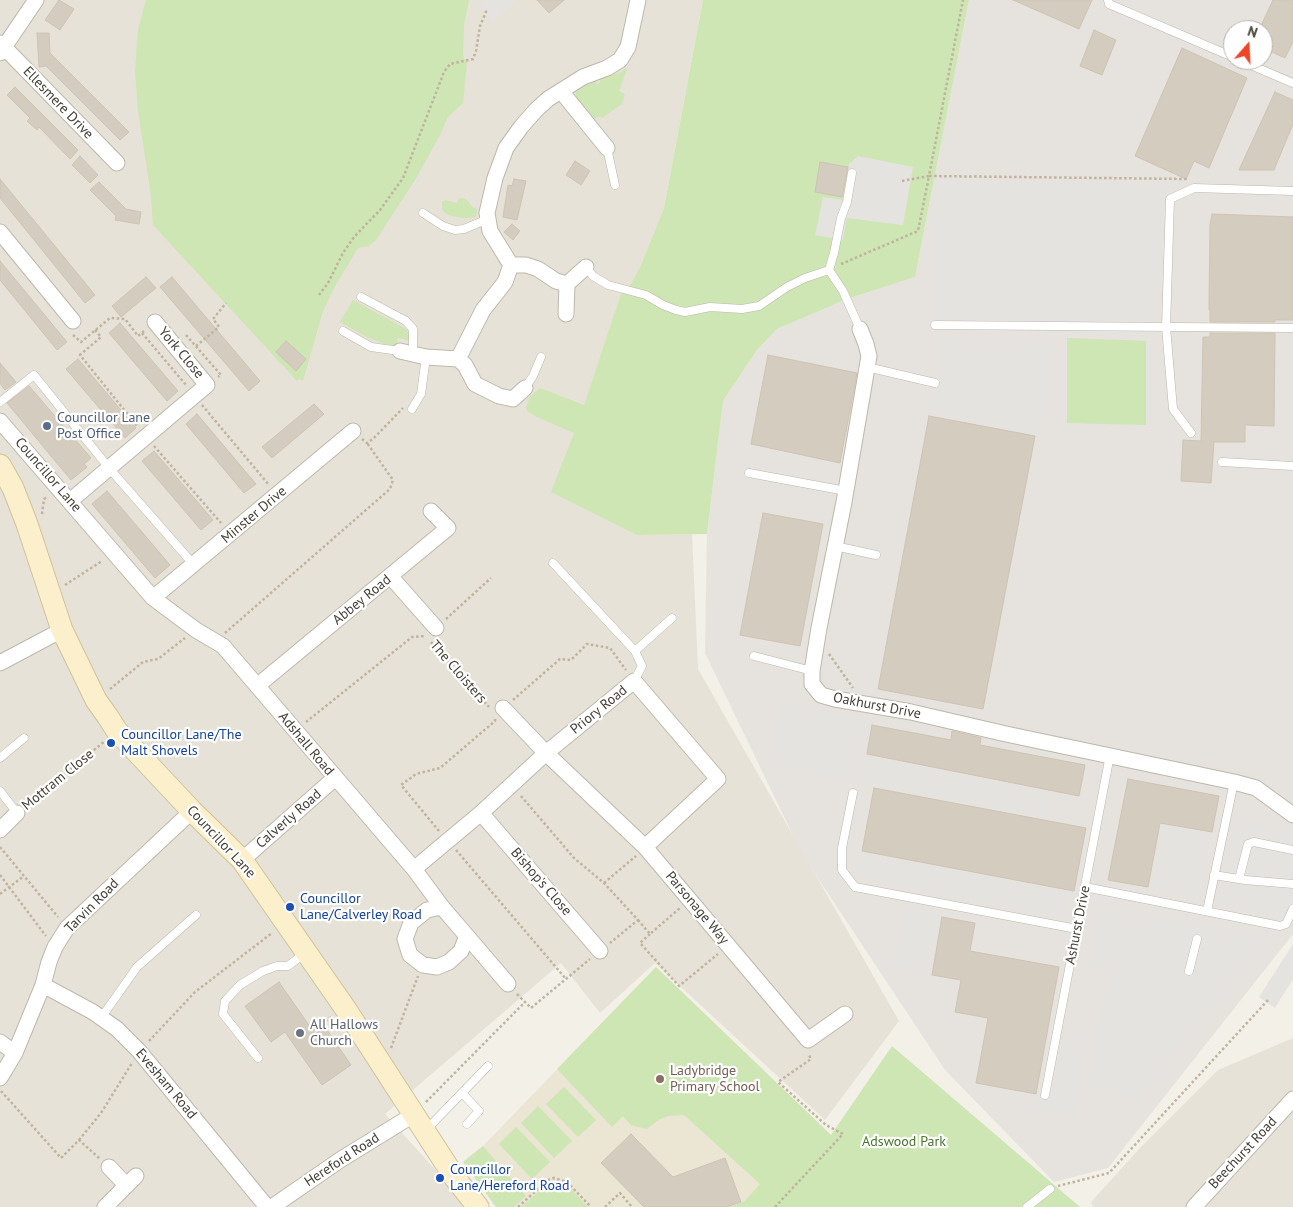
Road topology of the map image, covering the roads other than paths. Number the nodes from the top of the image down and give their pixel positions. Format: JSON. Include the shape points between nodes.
{"nodes":[{"id":1,"x":36,"y":0,"type":"edge"},
{"id":2,"x":638,"y":0,"type":"edge"},
{"id":3,"x":1108,"y":0,"type":"edge"},
{"id":4,"x":1,"y":48,"type":"edge"},
{"id":5,"x":1223,"y":53,"type":"edge"},
{"id":6,"x":1262,"y":70,"type":"edge"},
{"id":7,"x":1293,"y":83,"type":"edge"},
{"id":8,"x":561,"y":91,"type":"junction"},
{"id":9,"x":607,"y":148,"type":"joint"},
{"id":10,"x":117,"y":163,"type":"dead end"},
{"id":11,"x":852,"y":172,"type":"dead end"},
{"id":12,"x":615,"y":185,"type":"dead end"},
{"id":13,"x":1293,"y":191,"type":"edge"},
{"id":14,"x":423,"y":213,"type":"dead end"},
{"id":15,"x":488,"y":219,"type":"junction"},
{"id":16,"x":0,"y":232,"type":"edge"},
{"id":17,"x":511,"y":265,"type":"junction"},
{"id":18,"x":586,"y":267,"type":"joint"},
{"id":19,"x":829,"y":270,"type":"junction"},
{"id":20,"x":567,"y":284,"type":"junction"},
{"id":21,"x":361,"y":297,"type":"dead end"},
{"id":22,"x":566,"y":314,"type":"dead end"},
{"id":23,"x":73,"y":321,"type":"road end"},
{"id":24,"x":155,"y":322,"type":"road end"},
{"id":25,"x":935,"y":325,"type":"dead end"},
{"id":26,"x":1166,"y":327,"type":"junction"},
{"id":27,"x":1293,"y":328,"type":"edge"},
{"id":28,"x":860,"y":329,"type":"joint"},
{"id":29,"x":343,"y":332,"type":"dead end"},
{"id":30,"x":413,"y":354,"type":"junction"},
{"id":31,"x":541,"y":357,"type":"dead end"},
{"id":32,"x":458,"y":359,"type":"junction"},
{"id":33,"x":867,"y":368,"type":"junction"},
{"id":34,"x":935,"y":383,"type":"dead end"},
{"id":35,"x":525,"y":388,"type":"joint"},
{"id":36,"x":0,"y":402,"type":"edge"},
{"id":37,"x":410,"y":405,"type":"road end"},
{"id":38,"x":0,"y":421,"type":"edge"},
{"id":39,"x":353,"y":431,"type":"road end"},
{"id":40,"x":1191,"y":433,"type":"dead end"},
{"id":41,"x":1222,"y":462,"type":"dead end"},
{"id":42,"x":0,"y":465,"type":"edge"},
{"id":43,"x":1293,"y":466,"type":"edge"},
{"id":44,"x":109,"y":468,"type":"junction"},
{"id":45,"x":749,"y":473,"type":"dead end"},
{"id":46,"x":6,"y":488,"type":"edge"},
{"id":47,"x":846,"y":491,"type":"junction"},
{"id":48,"x":70,"y":501,"type":"junction"},
{"id":49,"x":431,"y":511,"type":"dead end"},
{"id":50,"x":835,"y":546,"type":"junction"},
{"id":51,"x":876,"y":555,"type":"dead end"},
{"id":52,"x":194,"y":564,"type":"junction"},
{"id":53,"x":552,"y":564,"type":"dead end"},
{"id":54,"x":391,"y":577,"type":"junction"},
{"id":55,"x":154,"y":598,"type":"junction"},
{"id":56,"x":672,"y":618,"type":"dead end"},
{"id":57,"x":62,"y":630,"type":"junction"},
{"id":58,"x":431,"y":632,"type":"road end"},
{"id":59,"x":636,"y":651,"type":"junction"},
{"id":60,"x":754,"y":656,"type":"dead end"},
{"id":61,"x":0,"y":663,"type":"edge"},
{"id":62,"x":812,"y":671,"type":"junction"},
{"id":63,"x":634,"y":681,"type":"junction"},
{"id":64,"x":257,"y":686,"type":"junction"},
{"id":65,"x":499,"y":712,"type":"road end"},
{"id":66,"x":24,"y":738,"type":"dead end"},
{"id":67,"x":546,"y":753,"type":"junction"},
{"id":68,"x":1110,"y":755,"type":"junction"},
{"id":69,"x":0,"y":758,"type":"edge"},
{"id":70,"x":335,"y":778,"type":"junction"},
{"id":71,"x":1234,"y":782,"type":"junction"},
{"id":72,"x":0,"y":791,"type":"edge"},
{"id":73,"x":853,"y":793,"type":"dead end"},
{"id":74,"x":192,"y":811,"type":"junction"},
{"id":75,"x":17,"y":813,"type":"joint"},
{"id":76,"x":481,"y":813,"type":"junction"},
{"id":77,"x":1293,"y":815,"type":"edge"},
{"id":78,"x":0,"y":830,"type":"edge"},
{"id":79,"x":645,"y":847,"type":"junction"},
{"id":80,"x":1293,"y":850,"type":"edge"},
{"id":81,"x":242,"y":860,"type":"junction"},
{"id":82,"x":414,"y":869,"type":"junction"},
{"id":83,"x":1214,"y":875,"type":"junction"},
{"id":84,"x":1239,"y":879,"type":"junction"},
{"id":85,"x":1293,"y":884,"type":"edge"},
{"id":86,"x":1085,"y":887,"type":"junction"},
{"id":87,"x":442,"y":907,"type":"junction"},
{"id":88,"x":1293,"y":909,"type":"edge"},
{"id":89,"x":1207,"y":911,"type":"junction"},
{"id":90,"x":196,"y":915,"type":"dead end"},
{"id":91,"x":1077,"y":929,"type":"junction"},
{"id":92,"x":467,"y":936,"type":"junction"},
{"id":93,"x":1197,"y":939,"type":"dead end"},
{"id":94,"x":600,"y":951,"type":"road end"},
{"id":95,"x":306,"y":952,"type":"junction"},
{"id":96,"x":1189,"y":971,"type":"dead end"},
{"id":97,"x":43,"y":984,"type":"junction"},
{"id":98,"x":508,"y":984,"type":"road end"},
{"id":99,"x":845,"y":1014,"type":"dead end"},
{"id":100,"x":101,"y":1018,"type":"junction"},
{"id":101,"x":0,"y":1042,"type":"edge"},
{"id":102,"x":15,"y":1053,"type":"junction"},
{"id":103,"x":258,"y":1058,"type":"dead end"},
{"id":104,"x":488,"y":1066,"type":"dead end"},
{"id":105,"x":0,"y":1078,"type":"edge"},
{"id":106,"x":462,"y":1093,"type":"junction"},
{"id":107,"x":1045,"y":1095,"type":"dead end"},
{"id":108,"x":1293,"y":1100,"type":"edge"},
{"id":109,"x":419,"y":1123,"type":"junction"},
{"id":110,"x":467,"y":1124,"type":"dead end"},
{"id":111,"x":109,"y":1167,"type":"road end"},
{"id":112,"x":1050,"y":1189,"type":"road end"},
{"id":113,"x":105,"y":1207,"type":"edge"},
{"id":114,"x":267,"y":1207,"type":"edge"},
{"id":115,"x":272,"y":1207,"type":"edge"},
{"id":116,"x":478,"y":1207,"type":"edge"},
{"id":117,"x":1027,"y":1207,"type":"edge"},
{"id":118,"x":1194,"y":1207,"type":"edge"}],
"edges":[{"from":1,"to":4,"type":"street"},
{"from":2,"to":8,"type":"street","via":[[628,47],[620,60]]},
{"from":3,"to":5,"type":"lane","via":[[1109,4]]},
{"from":4,"to":10,"type":"street","name":"Ellesmere Drive"},
{"from":6,"to":7,"type":"lane"},
{"from":8,"to":9,"type":"street"},
{"from":8,"to":15,"type":"street","via":[[536,110],[506,148],[494,178]]},
{"from":9,"to":12,"type":"lane"},
{"from":11,"to":19,"type":"lane"},
{"from":13,"to":26,"type":"lane","via":[[1194,188],[1170,199]]},
{"from":14,"to":15,"type":"lane","via":[[455,230]]},
{"from":15,"to":17,"type":"street","via":[[490,231]]},
{"from":16,"to":23,"type":"street"},
{"from":17,"to":20,"type":"street","via":[[538,269]]},
{"from":17,"to":32,"type":"street","via":[[505,282],[483,310]]},
{"from":18,"to":19,"type":"lane","via":[[593,276],[608,285],[646,295],[685,312],[710,307],[742,309],[759,306],[787,287]]},
{"from":18,"to":20,"type":"street"},
{"from":19,"to":28,"type":"lane","via":[[843,290]]},
{"from":20,"to":22,"type":"street"},
{"from":21,"to":30,"type":"lane","via":[[413,329]]},
{"from":24,"to":44,"type":"street","name":"York Close","via":[[207,385]]},
{"from":25,"to":26,"type":"lane"},
{"from":26,"to":27,"type":"lane"},
{"from":26,"to":40,"type":"lane","via":[[1173,409]]},
{"from":28,"to":33,"type":"street","via":[[869,356]]},
{"from":29,"to":30,"type":"lane","via":[[371,347]]},
{"from":30,"to":32,"type":"street"},
{"from":30,"to":37,"type":"lane","via":[[421,394]]},
{"from":31,"to":35,"type":"lane"},
{"from":32,"to":35,"type":"street","via":[[475,384],[499,396],[513,399]]},
{"from":33,"to":34,"type":"lane"},
{"from":33,"to":47,"type":"street"},
{"from":36,"to":44,"type":"lane","via":[[34,375]]},
{"from":38,"to":48,"type":"street","name":"Councillor Lane"},
{"from":39,"to":52,"type":"street","name":"Minster Drive"},
{"from":41,"to":43,"type":"lane"},
{"from":42,"to":46,"type":"street","name":"Councillor Lane"},
{"from":44,"to":48,"type":"street","name":"York Close"},
{"from":44,"to":52,"type":"lane"},
{"from":45,"to":47,"type":"lane"},
{"from":46,"to":57,"type":"street","name":"Councillor Lane","via":[[27,524]]},
{"from":47,"to":50,"type":"street"},
{"from":48,"to":55,"type":"street","name":"Councillor Lane"},
{"from":49,"to":54,"type":"street","name":"Abbey Road","via":[[448,528]]},
{"from":50,"to":51,"type":"lane"},
{"from":50,"to":62,"type":"street"},
{"from":52,"to":55,"type":"street","name":"Minster Drive"},
{"from":53,"to":59,"type":"lane"},
{"from":54,"to":58,"type":"street","name":"The Cloisters"},
{"from":54,"to":64,"type":"street","name":"Abbey Road"},
{"from":55,"to":64,"type":"street","name":"Adshall Road","via":[[223,646]]},
{"from":56,"to":59,"type":"lane"},
{"from":57,"to":61,"type":"street"},
{"from":57,"to":74,"type":"street","name":"Councillor Lane","via":[[96,700],[117,731]]},
{"from":59,"to":63,"type":"lane","via":[[642,666]]},
{"from":60,"to":62,"type":"lane"},
{"from":62,"to":68,"type":"street","name":"Oakhurst Drive","via":[[812,684],[821,694]]},
{"from":63,"to":67,"type":"street","name":"Priory Road"},
{"from":63,"to":79,"type":"street","name":"Priory Road","via":[[718,779]]},
{"from":64,"to":70,"type":"street","name":"Adshall Road"},
{"from":65,"to":67,"type":"street","name":"The Cloisters"},
{"from":66,"to":69,"type":"lane"},
{"from":67,"to":76,"type":"street","name":"Priory Road"},
{"from":67,"to":79,"type":"street","name":"Parsonage Way"},
{"from":68,"to":71,"type":"street","name":"Oakhurst Drive"},
{"from":68,"to":86,"type":"lane","name":"Ashurst Drive"},
{"from":70,"to":81,"type":"street","name":"Calverly Road"},
{"from":70,"to":82,"type":"street","name":"Adshall Road"},
{"from":71,"to":77,"type":"street","name":"Oakhurst Drive","via":[[1256,788]]},
{"from":71,"to":83,"type":"lane"},
{"from":72,"to":75,"type":"lane"},
{"from":73,"to":91,"type":"lane","via":[[842,848],[842,870],[855,887]]},
{"from":74,"to":81,"type":"street","name":"Councillor Lane"},
{"from":74,"to":97,"type":"street","name":"Tarvin Road","via":[[67,928],[55,947]]},
{"from":75,"to":78,"type":"street","name":"Mottram Close"},
{"from":76,"to":82,"type":"street","name":"Priory Road"},
{"from":76,"to":94,"type":"street","name":"Bishop's Close"},
{"from":79,"to":99,"type":"street","name":"Parsonage Way","via":[[808,1040]]},
{"from":80,"to":84,"type":"lane","via":[[1254,842],[1248,844]]},
{"from":81,"to":95,"type":"street","name":"Councillor Lane"},
{"from":82,"to":87,"type":"street","name":"Adshall Road"},
{"from":83,"to":84,"type":"lane"},
{"from":83,"to":89,"type":"lane"},
{"from":84,"to":85,"type":"lane"},
{"from":86,"to":89,"type":"lane"},
{"from":86,"to":91,"type":"lane","name":"Ashurst Drive"},
{"from":87,"to":92,"type":"street","name":"Adshall Road"},
{"from":87,"to":92,"type":"street","via":[[427,910],[411,923],[405,939],[410,955],[423,964],[438,967],[449,962],[461,950]]},
{"from":88,"to":89,"type":"lane","via":[[1286,924],[1280,926]]},
{"from":90,"to":100,"type":"lane","via":[[137,967]]},
{"from":91,"to":107,"type":"lane","name":"Ashurst Drive"},
{"from":92,"to":98,"type":"street","name":"Adshall Road"},
{"from":93,"to":96,"type":"lane"},
{"from":95,"to":103,"type":"lane","via":[[288,966],[263,971],[240,985],[225,1001],[223,1014]]},
{"from":95,"to":109,"type":"street","name":"Councillor Lane"},
{"from":97,"to":100,"type":"street","name":"Evesham Road"},
{"from":97,"to":102,"type":"street","name":"Tarvin Road"},
{"from":100,"to":114,"type":"street","name":"Evesham Road","via":[[140,1051]]},
{"from":101,"to":102,"type":"street"},
{"from":102,"to":105,"type":"street","name":"Tarvin Road"},
{"from":104,"to":106,"type":"lane"},
{"from":106,"to":109,"type":"lane"},
{"from":106,"to":110,"type":"lane","via":[[479,1111]]},
{"from":108,"to":118,"type":"street","name":"Beechurst Road"},
{"from":109,"to":115,"type":"street","name":"Hereford Road","via":[[340,1160]]},
{"from":109,"to":116,"type":"street","name":"Councillor Lane"},
{"from":111,"to":113,"type":"street","via":[[131,1180]]},
{"from":112,"to":117,"type":"lane"}]}
